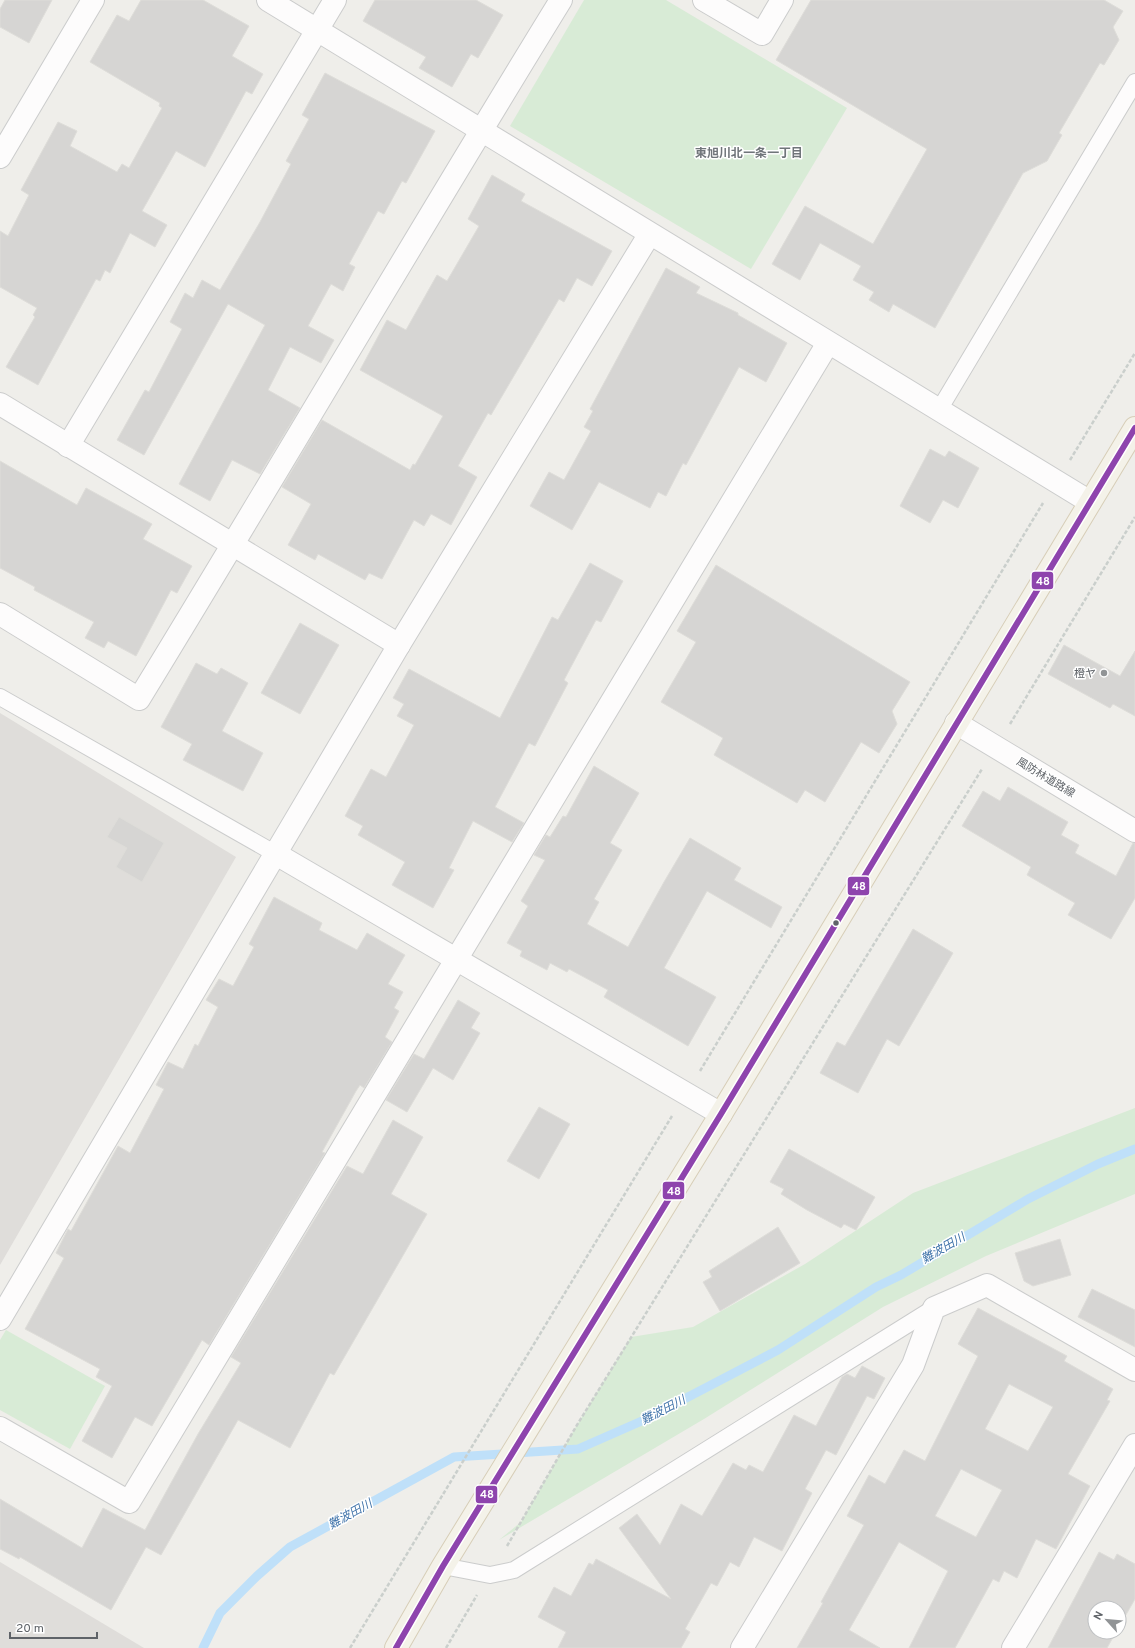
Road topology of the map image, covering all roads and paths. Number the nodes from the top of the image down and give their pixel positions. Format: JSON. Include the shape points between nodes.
{"nodes":[{"id":1,"x":93,"y":0,"type":"edge"},
{"id":2,"x":268,"y":0,"type":"edge"},
{"id":3,"x":336,"y":0,"type":"edge"},
{"id":4,"x":561,"y":0,"type":"edge"},
{"id":5,"x":704,"y":0,"type":"edge"},
{"id":6,"x":782,"y":0,"type":"edge"},
{"id":7,"x":318,"y":30,"type":"junction"},
{"id":8,"x":1135,"y":82,"type":"edge"},
{"id":9,"x":480,"y":130,"type":"junction"},
{"id":10,"x":0,"y":157,"type":"edge"},
{"id":11,"x":650,"y":234,"type":"junction"},
{"id":12,"x":828,"y":343,"type":"junction"},
{"id":13,"x":1135,"y":353,"type":"edge"},
{"id":14,"x":0,"y":404,"type":"edge"},
{"id":15,"x":939,"y":410,"type":"junction"},
{"id":16,"x":1135,"y":428,"type":"edge"},
{"id":17,"x":68,"y":446,"type":"junction"},
{"id":18,"x":1056,"y":482,"type":"junction"},
{"id":19,"x":1090,"y":502,"type":"junction"},
{"id":20,"x":1135,"y":517,"type":"edge"},
{"id":21,"x":233,"y":546,"type":"junction"},
{"id":22,"x":0,"y":614,"type":"edge"},
{"id":23,"x":399,"y":645,"type":"junction"},
{"id":24,"x":0,"y":697,"type":"edge"},
{"id":25,"x":956,"y":723,"type":"junction"},
{"id":26,"x":996,"y":747,"type":"junction"},
{"id":27,"x":1135,"y":831,"type":"edge"},
{"id":28,"x":276,"y":854,"type":"junction"},
{"id":29,"x":457,"y":960,"type":"junction"},
{"id":30,"x":686,"y":1094,"type":"junction"},
{"id":31,"x":721,"y":1114,"type":"junction"},
{"id":32,"x":934,"y":1308,"type":"junction"},
{"id":33,"x":0,"y":1319,"type":"edge"},
{"id":34,"x":1135,"y":1370,"type":"edge"},
{"id":35,"x":0,"y":1428,"type":"edge"},
{"id":36,"x":1135,"y":1445,"type":"edge"},
{"id":37,"x":521,"y":1522,"type":"dead end"},
{"id":38,"x":443,"y":1566,"type":"junction"},
{"id":39,"x":350,"y":1648,"type":"edge"},
{"id":40,"x":396,"y":1648,"type":"edge"},
{"id":41,"x":742,"y":1648,"type":"edge"},
{"id":42,"x":1013,"y":1648,"type":"edge"}],
"edges":[{"from":1,"to":10,"type":"street"},
{"from":2,"to":7,"type":"street"},
{"from":3,"to":7,"type":"street"},
{"from":4,"to":9,"type":"street"},
{"from":5,"to":6,"type":"street","via":[[762,34]]},
{"from":7,"to":9,"type":"street"},
{"from":7,"to":17,"type":"street"},
{"from":8,"to":15,"type":"lane"},
{"from":9,"to":11,"type":"street"},
{"from":9,"to":21,"type":"street"},
{"from":11,"to":12,"type":"street"},
{"from":11,"to":23,"type":"street"},
{"from":12,"to":15,"type":"street"},
{"from":12,"to":29,"type":"street"},
{"from":13,"to":18,"type":"path"},
{"from":14,"to":17,"type":"street"},
{"from":15,"to":18,"type":"street"},
{"from":16,"to":19,"type":"main road"},
{"from":17,"to":21,"type":"street"},
{"from":18,"to":19,"type":"street"},
{"from":18,"to":30,"type":"path"},
{"from":19,"to":25,"type":"main road"},
{"from":20,"to":26,"type":"path"},
{"from":21,"to":22,"type":"street","via":[[139,699]]},
{"from":21,"to":23,"type":"street"},
{"from":23,"to":28,"type":"street"},
{"from":24,"to":28,"type":"lane"},
{"from":25,"to":26,"type":"street","name":"風防林道路線"},
{"from":25,"to":31,"type":"main road"},
{"from":26,"to":27,"type":"street","name":"風防林道路線"},
{"from":26,"to":37,"type":"path","via":[[577,1425]]},
{"from":28,"to":29,"type":"street"},
{"from":28,"to":33,"type":"street"},
{"from":29,"to":30,"type":"street"},
{"from":29,"to":35,"type":"street","via":[[129,1502]]},
{"from":30,"to":31,"type":"street"},
{"from":30,"to":39,"type":"path"},
{"from":31,"to":38,"type":"main road"},
{"from":32,"to":34,"type":"street","via":[[988,1285]]},
{"from":32,"to":38,"type":"lane","via":[[514,1570],[490,1575]]},
{"from":32,"to":41,"type":"street","via":[[913,1365]]},
{"from":36,"to":42,"type":"street"},
{"from":38,"to":40,"type":"main road"}]}
